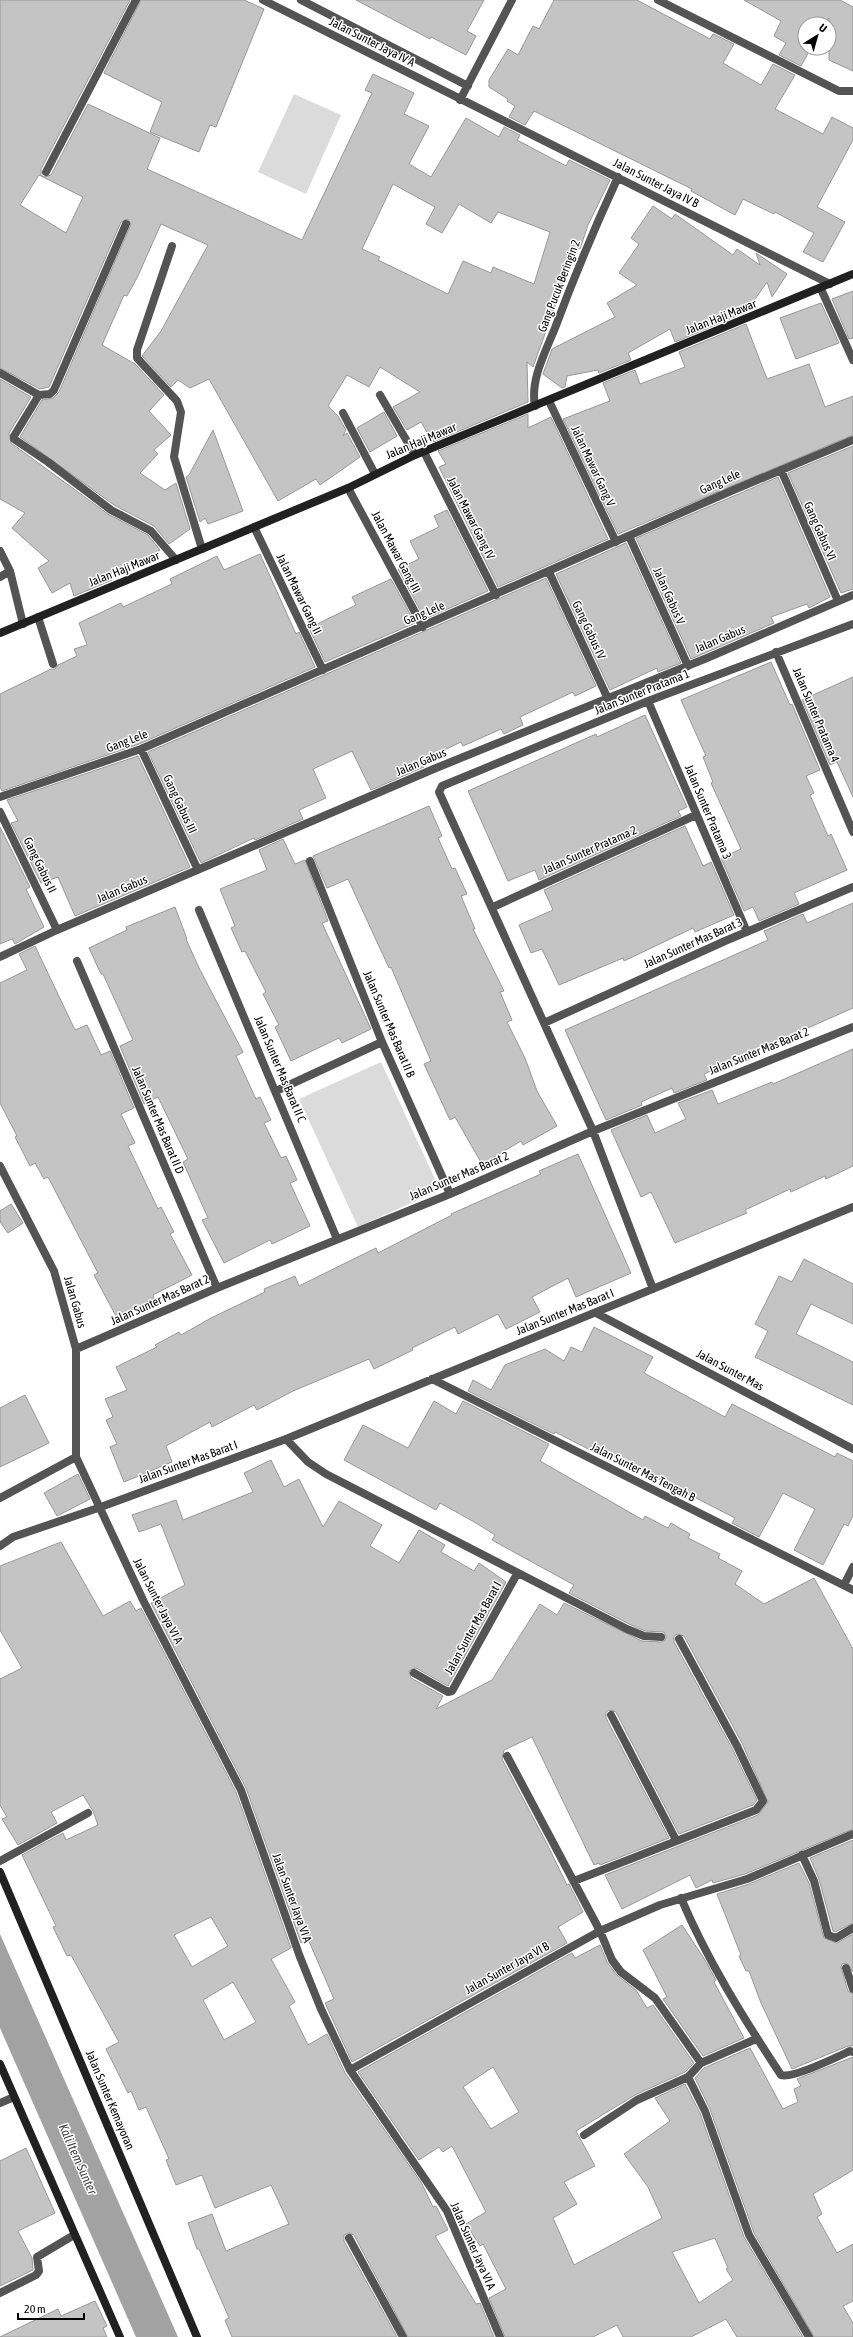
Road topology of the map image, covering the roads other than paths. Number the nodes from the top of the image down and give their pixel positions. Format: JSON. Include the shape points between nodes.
{"nodes":[{"id":1,"x":136,"y":0,"type":"edge"},
{"id":2,"x":263,"y":0,"type":"edge"},
{"id":3,"x":301,"y":0,"type":"edge"},
{"id":4,"x":512,"y":0,"type":"edge"},
{"id":5,"x":658,"y":0,"type":"edge"},
{"id":6,"x":468,"y":86,"type":"junction"},
{"id":7,"x":853,"y":91,"type":"edge"},
{"id":8,"x":460,"y":100,"type":"junction"},
{"id":9,"x":470,"y":105,"type":"joint"},
{"id":10,"x":46,"y":172,"type":"dead end"},
{"id":11,"x":618,"y":177,"type":"junction"},
{"id":12,"x":126,"y":224,"type":"dead end"},
{"id":13,"x":172,"y":246,"type":"dead end"},
{"id":14,"x":853,"y":274,"type":"edge"},
{"id":15,"x":830,"y":284,"type":"junction"},
{"id":16,"x":821,"y":288,"type":"junction"},
{"id":17,"x":853,"y":360,"type":"edge"},
{"id":18,"x":0,"y":373,"type":"edge"},
{"id":19,"x":380,"y":394,"type":"dead end"},
{"id":20,"x":39,"y":395,"type":"junction"},
{"id":21,"x":549,"y":401,"type":"junction"},
{"id":22,"x":534,"y":406,"type":"junction"},
{"id":23,"x":343,"y":413,"type":"dead end"},
{"id":24,"x":853,"y":440,"type":"edge"},
{"id":25,"x":424,"y":452,"type":"junction"},
{"id":26,"x":415,"y":455,"type":"junction"},
{"id":27,"x":781,"y":470,"type":"junction"},
{"id":28,"x":375,"y":474,"type":"junction"},
{"id":29,"x":348,"y":488,"type":"junction"},
{"id":30,"x":254,"y":527,"type":"junction"},
{"id":31,"x":629,"y":536,"type":"junction"},
{"id":32,"x":616,"y":542,"type":"junction"},
{"id":33,"x":202,"y":549,"type":"junction"},
{"id":34,"x":0,"y":551,"type":"edge"},
{"id":35,"x":176,"y":560,"type":"junction"},
{"id":36,"x":10,"y":571,"type":"junction"},
{"id":37,"x":549,"y":572,"type":"junction"},
{"id":38,"x":0,"y":577,"type":"edge"},
{"id":39,"x":496,"y":595,"type":"junction"},
{"id":40,"x":853,"y":595,"type":"edge"},
{"id":41,"x":838,"y":601,"type":"junction"},
{"id":42,"x":38,"y":617,"type":"junction"},
{"id":43,"x":23,"y":624,"type":"junction"},
{"id":44,"x":853,"y":624,"type":"edge"},
{"id":45,"x":423,"y":627,"type":"junction"},
{"id":46,"x":0,"y":633,"type":"edge"},
{"id":47,"x":776,"y":652,"type":"junction"},
{"id":48,"x":53,"y":664,"type":"dead end"},
{"id":49,"x":688,"y":666,"type":"junction"},
{"id":50,"x":323,"y":670,"type":"junction"},
{"id":51,"x":608,"y":698,"type":"junction"},
{"id":52,"x":648,"y":701,"type":"junction"},
{"id":53,"x":141,"y":749,"type":"junction"},
{"id":54,"x":0,"y":797,"type":"edge"},
{"id":55,"x":0,"y":812,"type":"edge"},
{"id":56,"x":696,"y":815,"type":"junction"},
{"id":57,"x":853,"y":832,"type":"edge"},
{"id":58,"x":310,"y":861,"type":"dead end"},
{"id":59,"x":198,"y":870,"type":"junction"},
{"id":60,"x":853,"y":887,"type":"edge"},
{"id":61,"x":493,"y":907,"type":"junction"},
{"id":62,"x":199,"y":910,"type":"dead end"},
{"id":63,"x":58,"y":930,"type":"junction"},
{"id":64,"x":747,"y":932,"type":"junction"},
{"id":65,"x":0,"y":957,"type":"edge"},
{"id":66,"x":77,"y":961,"type":"dead end"},
{"id":67,"x":544,"y":1023,"type":"junction"},
{"id":68,"x":853,"y":1027,"type":"edge"},
{"id":69,"x":382,"y":1042,"type":"junction"},
{"id":70,"x":276,"y":1091,"type":"junction"},
{"id":71,"x":593,"y":1131,"type":"junction"},
{"id":72,"x":0,"y":1166,"type":"edge"},
{"id":73,"x":450,"y":1194,"type":"junction"},
{"id":74,"x":853,"y":1207,"type":"edge"},
{"id":75,"x":337,"y":1239,"type":"junction"},
{"id":76,"x":217,"y":1288,"type":"junction"},
{"id":77,"x":653,"y":1289,"type":"junction"},
{"id":78,"x":596,"y":1313,"type":"junction"},
{"id":79,"x":76,"y":1349,"type":"junction"},
{"id":80,"x":432,"y":1380,"type":"junction"},
{"id":81,"x":286,"y":1439,"type":"junction"},
{"id":82,"x":853,"y":1449,"type":"edge"},
{"id":83,"x":76,"y":1457,"type":"junction"},
{"id":84,"x":0,"y":1498,"type":"edge"},
{"id":85,"x":98,"y":1508,"type":"junction"},
{"id":86,"x":0,"y":1546,"type":"edge"},
{"id":87,"x":853,"y":1567,"type":"edge"},
{"id":88,"x":517,"y":1574,"type":"junction"},
{"id":89,"x":844,"y":1585,"type":"junction"},
{"id":90,"x":853,"y":1590,"type":"edge"},
{"id":91,"x":661,"y":1637,"type":"dead end"},
{"id":92,"x":679,"y":1639,"type":"dead end"},
{"id":93,"x":414,"y":1673,"type":"dead end"},
{"id":94,"x":611,"y":1715,"type":"dead end"},
{"id":95,"x":507,"y":1756,"type":"dead end"},
{"id":96,"x":88,"y":1813,"type":"dead end"},
{"id":97,"x":853,"y":1834,"type":"edge"},
{"id":98,"x":676,"y":1840,"type":"junction"},
{"id":99,"x":802,"y":1855,"type":"junction"},
{"id":100,"x":0,"y":1860,"type":"edge"},
{"id":101,"x":0,"y":1872,"type":"edge"},
{"id":102,"x":574,"y":1881,"type":"junction"},
{"id":103,"x":681,"y":1898,"type":"junction"},
{"id":104,"x":853,"y":1928,"type":"edge"},
{"id":105,"x":600,"y":1931,"type":"junction"},
{"id":106,"x":846,"y":1968,"type":"dead end"},
{"id":107,"x":853,"y":1989,"type":"edge"},
{"id":108,"x":756,"y":2039,"type":"junction"},
{"id":109,"x":853,"y":2052,"type":"edge"},
{"id":110,"x":701,"y":2063,"type":"junction"},
{"id":111,"x":0,"y":2064,"type":"edge"},
{"id":112,"x":350,"y":2070,"type":"junction"},
{"id":113,"x":688,"y":2077,"type":"junction"},
{"id":114,"x":14,"y":2098,"type":"junction"},
{"id":115,"x":0,"y":2103,"type":"edge"},
{"id":116,"x":584,"y":2135,"type":"dead end"},
{"id":117,"x":74,"y":2235,"type":"junction"},
{"id":118,"x":349,"y":2238,"type":"dead end"},
{"id":119,"x":0,"y":2293,"type":"edge"},
{"id":120,"x":120,"y":2337,"type":"edge"},
{"id":121,"x":197,"y":2337,"type":"edge"},
{"id":122,"x":403,"y":2337,"type":"edge"},
{"id":123,"x":500,"y":2337,"type":"edge"},
{"id":124,"x":809,"y":2337,"type":"edge"}],
"edges":[{"from":1,"to":10,"type":"street"},
{"from":2,"to":8,"type":"street","name":"Jalan Sunter Jaya IV A"},
{"from":3,"to":6,"type":"street","name":"Jalan Sunter Jaya IV A"},
{"from":4,"to":6,"type":"street"},
{"from":5,"to":7,"type":"street","via":[[839,90]]},
{"from":6,"to":8,"type":"street"},
{"from":8,"to":9,"type":"street","name":"Jalan Sunter Jaya IV A"},
{"from":9,"to":11,"type":"street","name":"Jalan Sunter Jaya IV B"},
{"from":11,"to":15,"type":"street","name":"Jalan Sunter Jaya IV B"},
{"from":11,"to":22,"type":"street","name":"Gang Pucuk Beringin 2","via":[[580,259],[539,371],[532,394]]},
{"from":12,"to":20,"type":"street","via":[[54,390],[50,394]]},
{"from":13,"to":33,"type":"street","via":[[136,350],[137,358],[177,401],[181,412],[174,457]]},
{"from":14,"to":15,"type":"street","name":"Jalan Haji Mawar"},
{"from":15,"to":16,"type":"street","name":"Jalan Haji Mawar"},
{"from":16,"to":17,"type":"street"},
{"from":16,"to":21,"type":"street","name":"Jalan Haji Mawar"},
{"from":18,"to":20,"type":"street"},
{"from":19,"to":26,"type":"street"},
{"from":20,"to":35,"type":"street","via":[[13,438],[112,510],[151,531]]},
{"from":21,"to":22,"type":"street","name":"Jalan Haji Mawar"},
{"from":21,"to":32,"type":"street","name":"Jalan Mawar Gang V"},
{"from":22,"to":25,"type":"street","name":"Jalan Haji Mawar"},
{"from":23,"to":28,"type":"street"},
{"from":24,"to":27,"type":"street","name":"Gang Lele"},
{"from":25,"to":26,"type":"street","name":"Jalan Haji Mawar"},
{"from":25,"to":39,"type":"street","name":"Jalan Mawar Gang IV"},
{"from":26,"to":28,"type":"street","name":"Jalan Haji Mawar"},
{"from":27,"to":31,"type":"street","name":"Gang Lele"},
{"from":27,"to":41,"type":"street","name":"Gang Gabus VI"},
{"from":28,"to":29,"type":"street","name":"Jalan Haji Mawar"},
{"from":29,"to":30,"type":"street","name":"Jalan Haji Mawar"},
{"from":29,"to":45,"type":"street","name":"Jalan Mawar Gang III"},
{"from":30,"to":33,"type":"street","name":"Jalan Haji Mawar"},
{"from":30,"to":50,"type":"street","name":"Jalan Mawar Gang II"},
{"from":31,"to":32,"type":"street","name":"Gang Lele"},
{"from":31,"to":49,"type":"street","name":"Jalan Gabus V"},
{"from":32,"to":37,"type":"street","name":"Gang Lele"},
{"from":33,"to":35,"type":"street","name":"Jalan Haji Mawar"},
{"from":34,"to":36,"type":"street"},
{"from":35,"to":42,"type":"street","name":"Jalan Haji Mawar"},
{"from":36,"to":38,"type":"street"},
{"from":36,"to":43,"type":"street"},
{"from":37,"to":39,"type":"street","name":"Gang Lele"},
{"from":37,"to":51,"type":"street","name":"Gang Gabus IV"},
{"from":39,"to":45,"type":"street","name":"Gang Lele"},
{"from":40,"to":41,"type":"street","name":"Jalan Gabus"},
{"from":41,"to":49,"type":"street","name":"Jalan Gabus"},
{"from":42,"to":43,"type":"street","name":"Jalan Haji Mawar"},
{"from":42,"to":48,"type":"street"},
{"from":43,"to":46,"type":"street","name":"Jalan Haji Mawar"},
{"from":44,"to":47,"type":"street","name":"Jalan Sunter Pratama 1"},
{"from":45,"to":50,"type":"street","name":"Gang Lele"},
{"from":47,"to":52,"type":"street","name":"Jalan Sunter Pratama 1"},
{"from":47,"to":57,"type":"street","name":"Jalan Sunter Pratama 4"},
{"from":49,"to":51,"type":"street","name":"Jalan Gabus"},
{"from":50,"to":53,"type":"street","name":"Gang Lele"},
{"from":51,"to":59,"type":"street","name":"Jalan Gabus"},
{"from":52,"to":56,"type":"street","name":"Jalan Sunter Pratama 3"},
{"from":52,"to":61,"type":"street","name":"Jalan Sunter Pratama 1","via":[[442,786],[439,792]]},
{"from":53,"to":54,"type":"street","name":"Gang Lele"},
{"from":53,"to":59,"type":"street","name":"Gang Gabus III"},
{"from":55,"to":63,"type":"street","name":"Gang Gabus II"},
{"from":56,"to":61,"type":"street","name":"Jalan Sunter Pratama 2"},
{"from":56,"to":64,"type":"street","name":"Jalan Sunter Pratama 3"},
{"from":58,"to":69,"type":"street","name":"Jalan Sunter Mas Barat II B"},
{"from":59,"to":63,"type":"street","name":"Jalan Gabus"},
{"from":60,"to":64,"type":"street","name":"Jalan Sunter Mas Barat 3"},
{"from":61,"to":67,"type":"street"},
{"from":62,"to":70,"type":"street","name":"Jalan Sunter Mas Barat II C"},
{"from":63,"to":65,"type":"street","name":"Jalan Gabus"},
{"from":64,"to":67,"type":"street","name":"Jalan Sunter Mas Barat 3"},
{"from":66,"to":76,"type":"street","name":"Jalan Sunter Mas Barat II D"},
{"from":67,"to":71,"type":"street"},
{"from":68,"to":71,"type":"street","name":"Jalan Sunter Mas Barat 2"},
{"from":69,"to":70,"type":"street"},
{"from":69,"to":73,"type":"street","name":"Jalan Sunter Mas Barat II B"},
{"from":70,"to":75,"type":"street","name":"Jalan Sunter Mas Barat II C"},
{"from":71,"to":73,"type":"street","name":"Jalan Sunter Mas Barat 2"},
{"from":71,"to":77,"type":"street"},
{"from":72,"to":79,"type":"street","name":"Jalan Gabus","via":[[54,1271]]},
{"from":73,"to":75,"type":"street","name":"Jalan Sunter Mas Barat 2"},
{"from":74,"to":77,"type":"street","name":"Jalan Sunter Mas Barat I"},
{"from":75,"to":76,"type":"street","name":"Jalan Sunter Mas Barat 2"},
{"from":76,"to":79,"type":"street","name":"Jalan Sunter Mas Barat 2"},
{"from":77,"to":78,"type":"street","name":"Jalan Sunter Mas Barat I"},
{"from":78,"to":80,"type":"street","name":"Jalan Sunter Mas Barat I"},
{"from":78,"to":82,"type":"street","name":"Jalan Sunter Mas"},
{"from":79,"to":83,"type":"street","name":"Jalan Gabus"},
{"from":80,"to":81,"type":"street","name":"Jalan Sunter Mas Barat I"},
{"from":80,"to":89,"type":"street","name":"Jalan Sunter Mas Tengah B"},
{"from":81,"to":85,"type":"street","name":"Jalan Sunter Mas Barat I"},
{"from":81,"to":88,"type":"street","name":"Jalan Sunter Mas Barat I","via":[[308,1462],[326,1474]]},
{"from":83,"to":84,"type":"street"},
{"from":83,"to":85,"type":"street","name":"Jalan Sunter Jaya VI A"},
{"from":85,"to":86,"type":"street","name":"Jalan Sunter Mas Barat I","via":[[13,1537]]},
{"from":85,"to":112,"type":"street","name":"Jalan Sunter Jaya VI A","via":[[241,1790],[300,1958]]},
{"from":87,"to":89,"type":"street"},
{"from":88,"to":91,"type":"street","name":"Jalan Sunter Mas Barat I","via":[[638,1634]]},
{"from":88,"to":93,"type":"street","name":"Jalan Sunter Mas Barat I","via":[[452,1691],[448,1692]]},
{"from":89,"to":90,"type":"street","name":"Jalan Sunter Mas Tengah B"},
{"from":92,"to":98,"type":"street","via":[[763,1801],[756,1810]]},
{"from":94,"to":98,"type":"street"},
{"from":95,"to":102,"type":"street"},
{"from":96,"to":100,"type":"street"},
{"from":97,"to":99,"type":"street","name":"Jalan Sunter Jaya VI B"},
{"from":98,"to":102,"type":"street"},
{"from":99,"to":103,"type":"street","name":"Jalan Sunter Jaya VI B","via":[[747,1879]]},
{"from":99,"to":104,"type":"street","via":[[814,1881],[828,1935],[836,1938]]},
{"from":101,"to":121,"type":"street","name":"Jalan Sunter Kemayoran"},
{"from":102,"to":105,"type":"street"},
{"from":103,"to":105,"type":"street","name":"Jalan Sunter Jaya VI B"},
{"from":103,"to":108,"type":"street","via":[[693,1927]]},
{"from":105,"to":110,"type":"street","via":[[616,1966],[655,1998]]},
{"from":105,"to":112,"type":"street","name":"Jalan Sunter Jaya VI B"},
{"from":106,"to":107,"type":"street"},
{"from":108,"to":109,"type":"street","via":[[783,2076]]},
{"from":108,"to":110,"type":"street"},
{"from":110,"to":113,"type":"street"},
{"from":111,"to":114,"type":"street"},
{"from":112,"to":123,"type":"street","name":"Jalan Sunter Jaya VI A","via":[[447,2211]]},
{"from":113,"to":116,"type":"street","via":[[637,2100]]},
{"from":113,"to":124,"type":"street","via":[[705,2111],[749,2235]]},
{"from":114,"to":115,"type":"street"},
{"from":114,"to":117,"type":"street"},
{"from":117,"to":119,"type":"street","via":[[37,2257],[39,2271],[36,2275]]},
{"from":117,"to":120,"type":"street"},
{"from":118,"to":122,"type":"street"}]}
